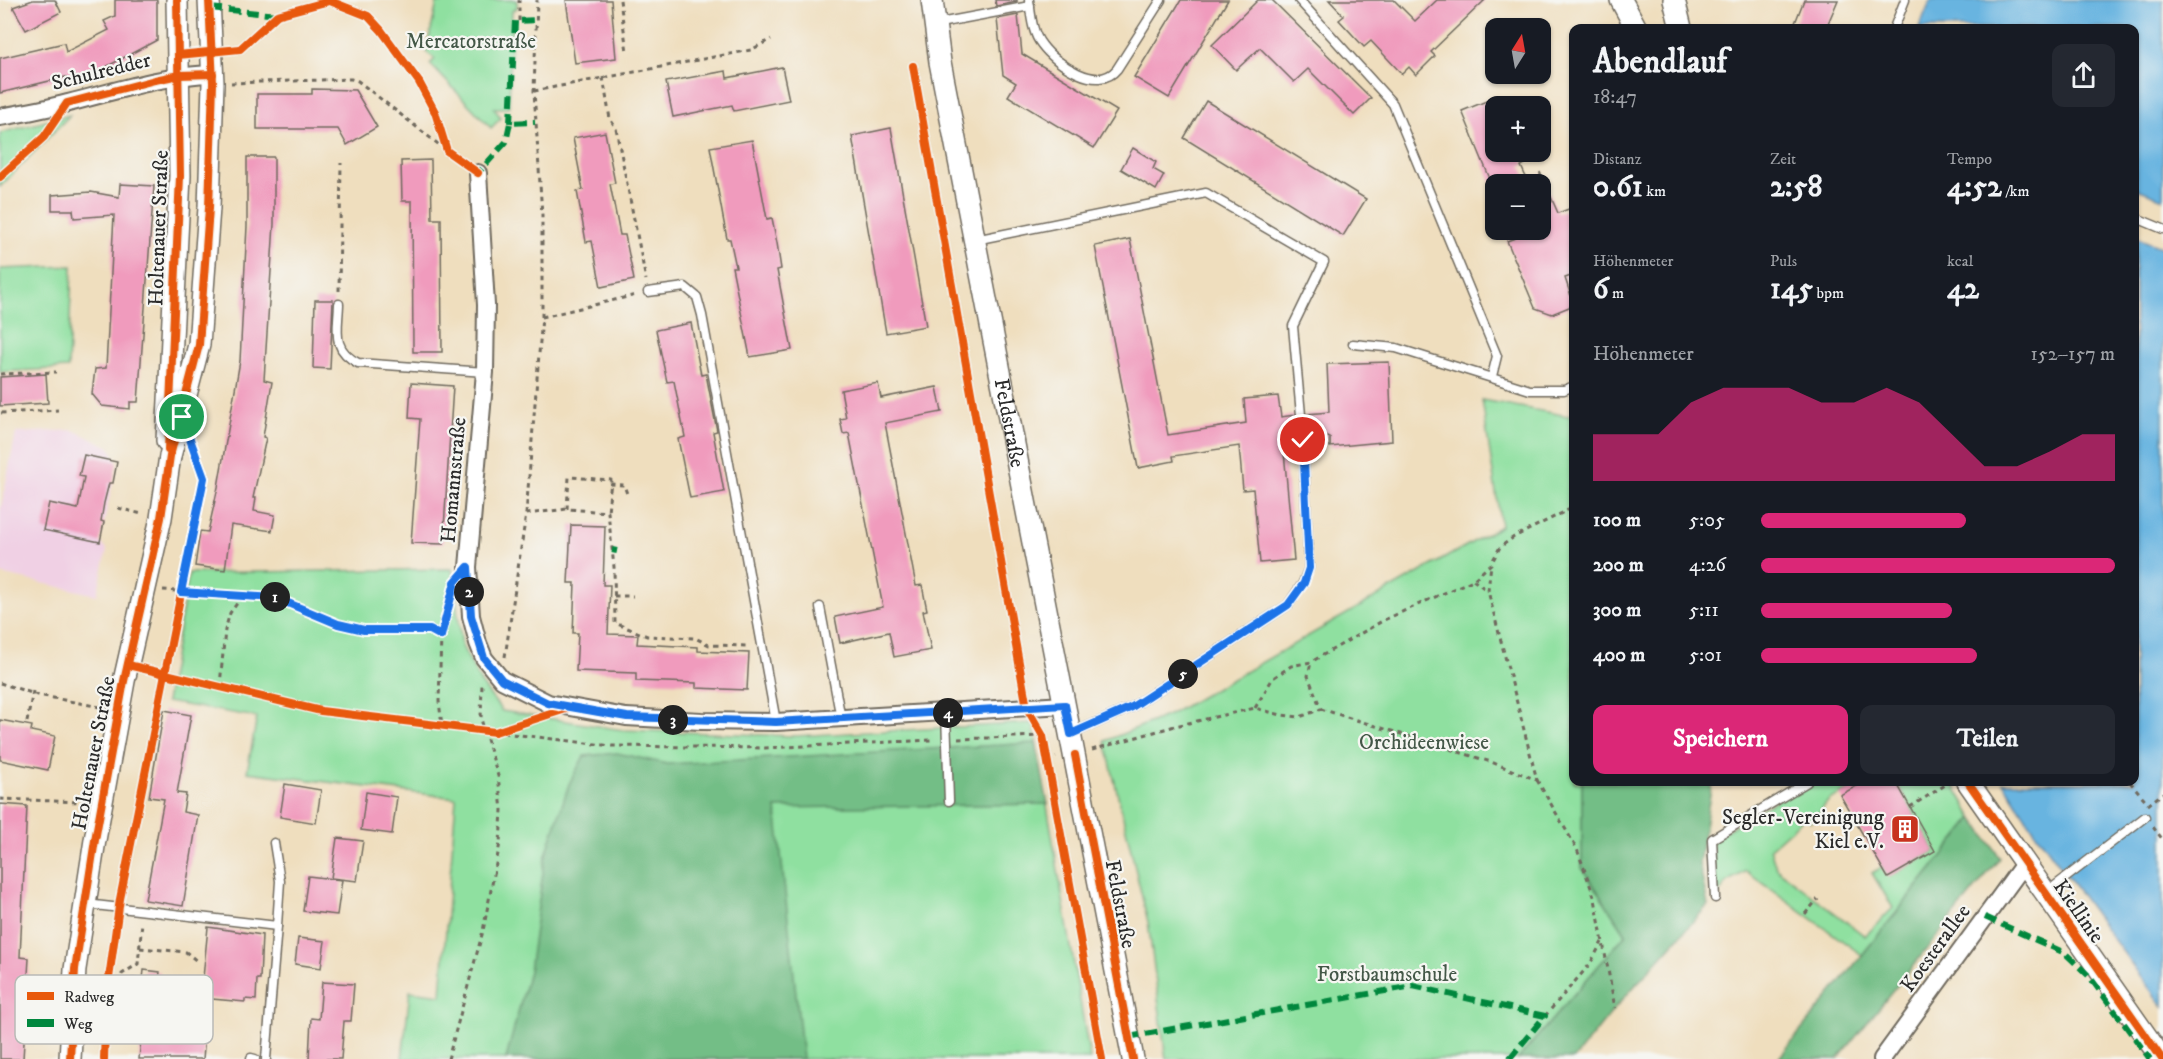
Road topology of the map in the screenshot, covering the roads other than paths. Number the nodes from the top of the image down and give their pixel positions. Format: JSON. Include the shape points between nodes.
{"nodes":[{"id":1,"x":177,"y":0,"type":"edge"},
{"id":2,"x":209,"y":0,"type":"edge"},
{"id":3,"x":932,"y":0,"type":"edge"},
{"id":4,"x":1161,"y":0,"type":"edge"},
{"id":5,"x":1299,"y":0,"type":"edge"},
{"id":6,"x":1621,"y":0,"type":"edge"},
{"id":7,"x":1674,"y":0,"type":"edge"},
{"id":8,"x":1905,"y":0,"type":"edge"},
{"id":9,"x":1030,"y":3,"type":"edge"},
{"id":10,"x":934,"y":24,"type":"junction"},
{"id":11,"x":1634,"y":24,"type":"edge"},
{"id":12,"x":1680,"y":24,"type":"edge"},
{"id":13,"x":1896,"y":24,"type":"edge"},
{"id":14,"x":178,"y":75,"type":"junction"},
{"id":15,"x":213,"y":79,"type":"junction"},
{"id":16,"x":0,"y":117,"type":"edge"},
{"id":17,"x":478,"y":172,"type":"dead end"},
{"id":18,"x":2139,"y":220,"type":"edge"},
{"id":19,"x":2163,"y":229,"type":"edge"},
{"id":20,"x":974,"y":240,"type":"junction"},
{"id":21,"x":648,"y":292,"type":"road end"},
{"id":22,"x":339,"y":304,"type":"road end"},
{"id":23,"x":1353,"y":344,"type":"dead end"},
{"id":24,"x":485,"y":372,"type":"junction"},
{"id":25,"x":1492,"y":376,"type":"junction"},
{"id":26,"x":1569,"y":388,"type":"edge"},
{"id":27,"x":1301,"y":415,"type":"dead end"},
{"id":28,"x":1303,"y":440,"type":"dead end"},
{"id":29,"x":170,"y":456,"type":"junction"},
{"id":30,"x":820,"y":606,"type":"dead end"},
{"id":31,"x":1065,"y":705,"type":"junction"},
{"id":32,"x":946,"y":714,"type":"junction"},
{"id":33,"x":841,"y":719,"type":"junction"},
{"id":34,"x":776,"y":722,"type":"junction"},
{"id":35,"x":1071,"y":734,"type":"junction"},
{"id":36,"x":1800,"y":786,"type":"edge"},
{"id":37,"x":1971,"y":786,"type":"edge"},
{"id":38,"x":949,"y":801,"type":"dead end"},
{"id":39,"x":2145,"y":817,"type":"dead end"},
{"id":40,"x":274,"y":843,"type":"dead end"},
{"id":41,"x":2024,"y":864,"type":"junction"},
{"id":42,"x":2045,"y":894,"type":"junction"},
{"id":43,"x":1715,"y":898,"type":"dead end"},
{"id":44,"x":85,"y":904,"type":"junction"},
{"id":45,"x":277,"y":926,"type":"junction"},
{"id":46,"x":75,"y":975,"type":"edge"},
{"id":47,"x":71,"y":1044,"type":"edge"},
{"id":48,"x":70,"y":1059,"type":"edge"},
{"id":49,"x":266,"y":1059,"type":"edge"},
{"id":50,"x":1133,"y":1059,"type":"edge"},
{"id":51,"x":1882,"y":1059,"type":"edge"},
{"id":52,"x":2162,"y":1059,"type":"edge"}],
"edges":[{"from":1,"to":14,"type":"street","name":"Holtenauer Straße"},
{"from":2,"to":15,"type":"street","name":"Holtenauer Straße"},
{"from":3,"to":10,"type":"street","name":"Feldstraße"},
{"from":4,"to":9,"type":"lane","via":[[1111,76],[1102,80],[1066,66],[1041,45]]},
{"from":5,"to":25,"type":"lane","via":[[1393,104],[1497,356]]},
{"from":6,"to":11,"type":"street"},
{"from":7,"to":12,"type":"street"},
{"from":8,"to":13,"type":"lane"},
{"from":9,"to":10,"type":"lane"},
{"from":10,"to":20,"type":"street","name":"Feldstraße"},
{"from":14,"to":15,"type":"street","name":"Schulredder"},
{"from":14,"to":16,"type":"street","name":"Schulredder"},
{"from":14,"to":29,"type":"street","name":"Holtenauer Straße","via":[[180,176],[167,442]]},
{"from":15,"to":29,"type":"street","name":"Holtenauer Straße","via":[[199,345]]},
{"from":17,"to":24,"type":"street","name":"Homannstraße","via":[[486,305]]},
{"from":18,"to":19,"type":"lane"},
{"from":20,"to":27,"type":"lane","via":[[1206,193],[1224,202],[1324,262],[1293,326]]},
{"from":20,"to":31,"type":"street","name":"Feldstraße"},
{"from":21,"to":34,"type":"lane","via":[[685,287],[697,297]]},
{"from":22,"to":24,"type":"lane","via":[[338,343],[345,356],[358,363]]},
{"from":23,"to":25,"type":"lane","via":[[1396,348]]},
{"from":24,"to":34,"type":"street","name":"Homannstraße","via":[[468,567],[471,616],[484,658],[502,680],[548,703],[627,717]]},
{"from":25,"to":26,"type":"lane","via":[[1530,390]]},
{"from":28,"to":35,"type":"lane","via":[[1309,568],[1304,583],[1288,605],[1132,707]]},
{"from":29,"to":44,"type":"street","name":"Holtenauer Straße"},
{"from":30,"to":33,"type":"lane"},
{"from":31,"to":32,"type":"street","name":"Homannstraße"},
{"from":31,"to":35,"type":"street","name":"Feldstraße"},
{"from":32,"to":33,"type":"street","name":"Homannstraße"},
{"from":32,"to":38,"type":"lane"},
{"from":33,"to":34,"type":"street","name":"Homannstraße"},
{"from":35,"to":50,"type":"street","name":"Feldstraße"},
{"from":36,"to":43,"type":"lane","via":[[1712,839]]},
{"from":37,"to":41,"type":"street","name":"Kiellinie"},
{"from":39,"to":42,"type":"lane"},
{"from":40,"to":45,"type":"lane","via":[[280,881]]},
{"from":41,"to":42,"type":"street","name":"Kiellinie"},
{"from":41,"to":51,"type":"street","name":"Koesterallee"},
{"from":42,"to":52,"type":"street","name":"Kiellinie"},
{"from":44,"to":45,"type":"lane"},
{"from":44,"to":46,"type":"street","name":"Holtenauer Straße"},
{"from":45,"to":49,"type":"lane"},
{"from":47,"to":48,"type":"street","name":"Holtenauer Straße"}]}
